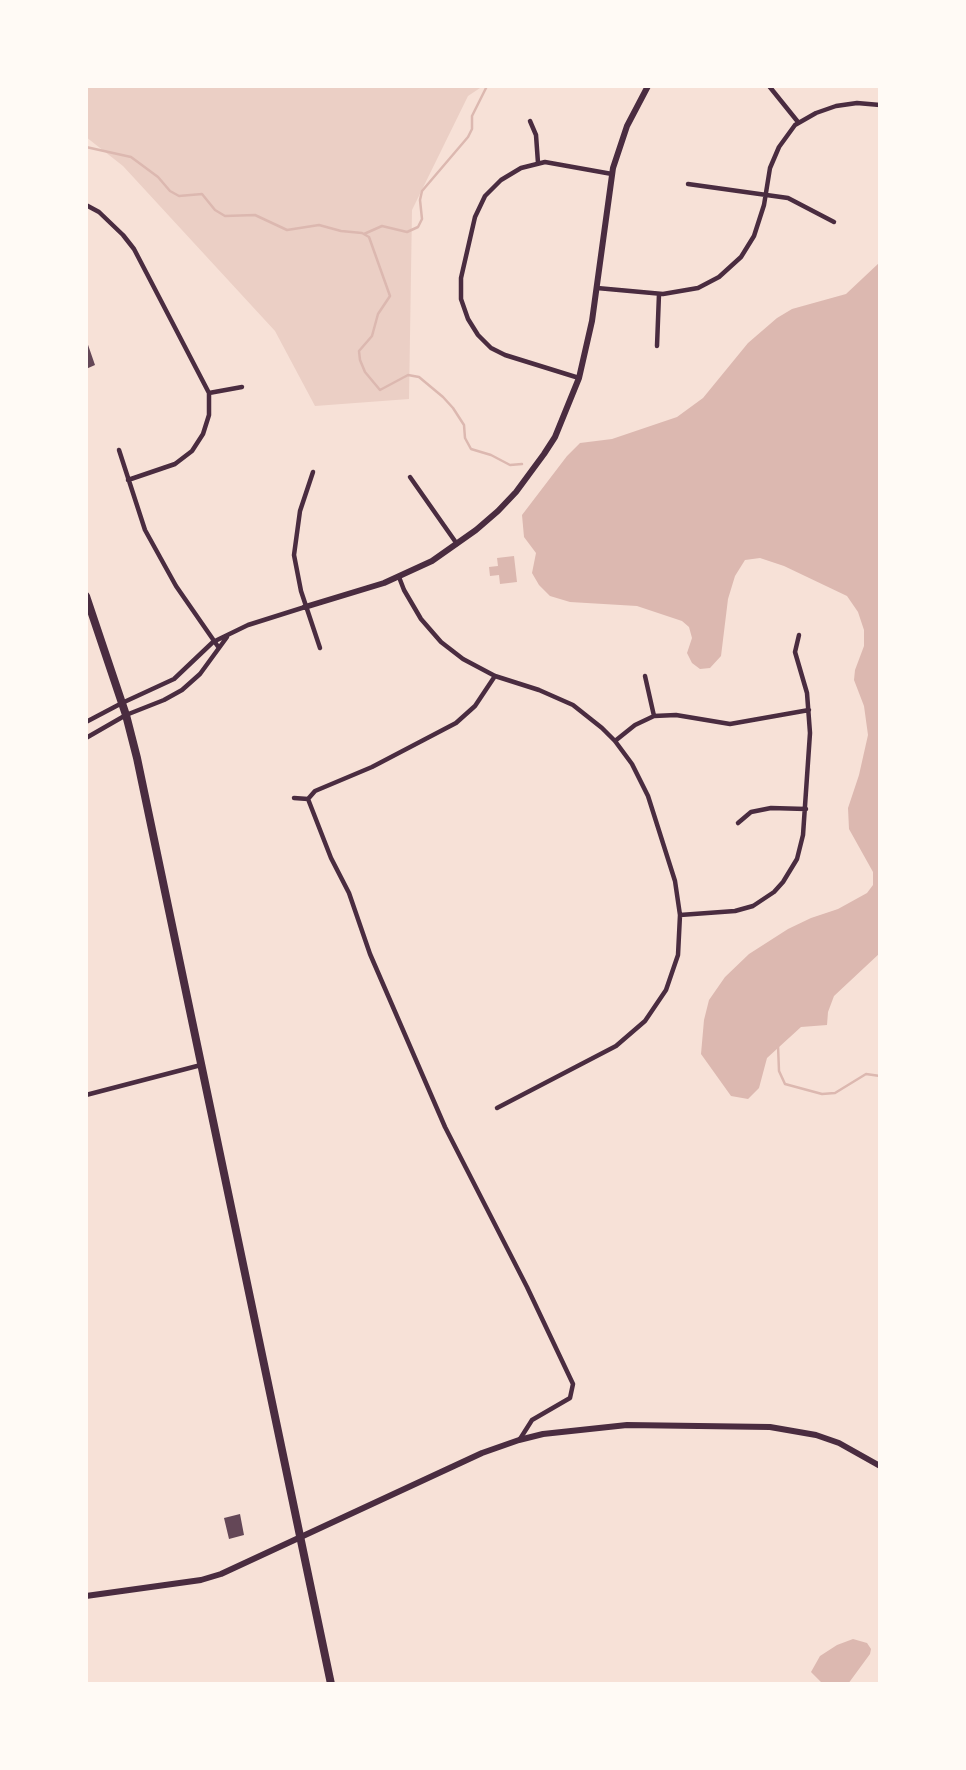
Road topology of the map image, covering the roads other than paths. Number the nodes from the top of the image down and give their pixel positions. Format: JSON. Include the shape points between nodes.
{"nodes":[{"id":1,"x":648,"y":86,"type":"edge"},
{"id":2,"x":769,"y":86,"type":"edge"},
{"id":3,"x":880,"y":105,"type":"edge"},
{"id":4,"x":530,"y":121,"type":"dead end"},
{"id":5,"x":798,"y":122,"type":"junction"},
{"id":6,"x":538,"y":163,"type":"junction"},
{"id":7,"x":612,"y":174,"type":"junction"},
{"id":8,"x":688,"y":184,"type":"dead end"},
{"id":9,"x":766,"y":193,"type":"junction"},
{"id":10,"x":86,"y":205,"type":"edge"},
{"id":11,"x":834,"y":222,"type":"dead end"},
{"id":12,"x":597,"y":288,"type":"junction"},
{"id":13,"x":659,"y":294,"type":"junction"},
{"id":14,"x":657,"y":346,"type":"dead end"},
{"id":15,"x":579,"y":378,"type":"junction"},
{"id":16,"x":242,"y":387,"type":"dead end"},
{"id":17,"x":209,"y":393,"type":"junction"},
{"id":18,"x":119,"y":450,"type":"dead end"},
{"id":19,"x":313,"y":472,"type":"dead end"},
{"id":20,"x":411,"y":477,"type":"dead end"},
{"id":21,"x":128,"y":480,"type":"junction"},
{"id":22,"x":457,"y":544,"type":"junction"},
{"id":23,"x":399,"y":577,"type":"junction"},
{"id":24,"x":86,"y":596,"type":"edge"},
{"id":25,"x":305,"y":607,"type":"junction"},
{"id":26,"x":799,"y":635,"type":"dead end"},
{"id":27,"x":228,"y":636,"type":"junction"},
{"id":28,"x":213,"y":642,"type":"junction"},
{"id":29,"x":219,"y":648,"type":"junction"},
{"id":30,"x":320,"y":648,"type":"dead end"},
{"id":31,"x":495,"y":676,"type":"junction"},
{"id":32,"x":645,"y":676,"type":"dead end"},
{"id":33,"x":122,"y":702,"type":"junction"},
{"id":34,"x":809,"y":710,"type":"junction"},
{"id":35,"x":126,"y":715,"type":"junction"},
{"id":36,"x":653,"y":716,"type":"junction"},
{"id":37,"x":86,"y":722,"type":"edge"},
{"id":38,"x":86,"y":738,"type":"edge"},
{"id":39,"x":615,"y":741,"type":"junction"},
{"id":40,"x":294,"y":798,"type":"dead end"},
{"id":41,"x":308,"y":799,"type":"junction"},
{"id":42,"x":806,"y":809,"type":"junction"},
{"id":43,"x":738,"y":822,"type":"dead end"},
{"id":44,"x":680,"y":915,"type":"junction"},
{"id":45,"x":202,"y":1065,"type":"junction"},
{"id":46,"x":86,"y":1095,"type":"edge"},
{"id":47,"x":497,"y":1108,"type":"dead end"},
{"id":48,"x":519,"y":1440,"type":"junction"},
{"id":49,"x":880,"y":1466,"type":"edge"},
{"id":50,"x":300,"y":1537,"type":"junction"},
{"id":51,"x":86,"y":1596,"type":"edge"},
{"id":52,"x":331,"y":1684,"type":"edge"}],
"edges":[{"from":1,"to":7,"type":"street"},
{"from":2,"to":5,"type":"street"},
{"from":3,"to":5,"type":"street","via":[[846,103]]},
{"from":4,"to":6,"type":"street"},
{"from":5,"to":9,"type":"street","via":[[773,159]]},
{"from":6,"to":7,"type":"street"},
{"from":6,"to":15,"type":"street","via":[[500,180],[480,205],[462,270],[461,299],[472,327],[491,348]]},
{"from":7,"to":12,"type":"street"},
{"from":8,"to":9,"type":"street"},
{"from":9,"to":11,"type":"street","via":[[805,205]]},
{"from":9,"to":13,"type":"street","via":[[754,236],[730,269],[698,288]]},
{"from":10,"to":17,"type":"street","via":[[99,212],[134,249]]},
{"from":12,"to":13,"type":"street"},
{"from":12,"to":15,"type":"street"},
{"from":13,"to":14,"type":"street"},
{"from":15,"to":22,"type":"street","via":[[555,437],[532,471],[498,511]]},
{"from":16,"to":17,"type":"street"},
{"from":17,"to":21,"type":"street","via":[[209,415],[192,452],[175,464]]},
{"from":18,"to":21,"type":"street"},
{"from":19,"to":25,"type":"street","via":[[294,542]]},
{"from":20,"to":22,"type":"street"},
{"from":21,"to":28,"type":"street","via":[[145,530]]},
{"from":22,"to":23,"type":"street"},
{"from":23,"to":25,"type":"street"},
{"from":23,"to":31,"type":"street","via":[[412,606],[442,642]]},
{"from":24,"to":33,"type":"highway"},
{"from":25,"to":27,"type":"street"},
{"from":25,"to":30,"type":"street"},
{"from":26,"to":34,"type":"street","via":[[795,652]]},
{"from":27,"to":28,"type":"street"},
{"from":27,"to":29,"type":"street"},
{"from":28,"to":29,"type":"street"},
{"from":28,"to":33,"type":"street","via":[[174,679]]},
{"from":29,"to":35,"type":"street","via":[[182,690]]},
{"from":31,"to":39,"type":"street","via":[[573,705]]},
{"from":31,"to":41,"type":"street","via":[[475,706],[456,723],[315,791]]},
{"from":32,"to":36,"type":"street"},
{"from":33,"to":35,"type":"highway"},
{"from":33,"to":37,"type":"street"},
{"from":34,"to":36,"type":"street","via":[[730,724]]},
{"from":34,"to":42,"type":"street"},
{"from":35,"to":38,"type":"street"},
{"from":35,"to":45,"type":"highway"},
{"from":36,"to":39,"type":"street"},
{"from":39,"to":44,"type":"street","via":[[648,796],[675,881]]},
{"from":40,"to":41,"type":"street"},
{"from":41,"to":48,"type":"street","via":[[445,1127],[573,1384],[570,1398],[532,1420]]},
{"from":42,"to":43,"type":"street","via":[[771,808],[751,812]]},
{"from":42,"to":44,"type":"street","via":[[797,859],[774,892],[735,911]]},
{"from":44,"to":47,"type":"street","via":[[674,969],[645,1021],[616,1045]]},
{"from":45,"to":46,"type":"street"},
{"from":45,"to":50,"type":"highway"},
{"from":48,"to":49,"type":"street","via":[[627,1425],[771,1427],[828,1439]]},
{"from":48,"to":50,"type":"street"},
{"from":50,"to":51,"type":"street","via":[[211,1578]]},
{"from":50,"to":52,"type":"highway"}]}
